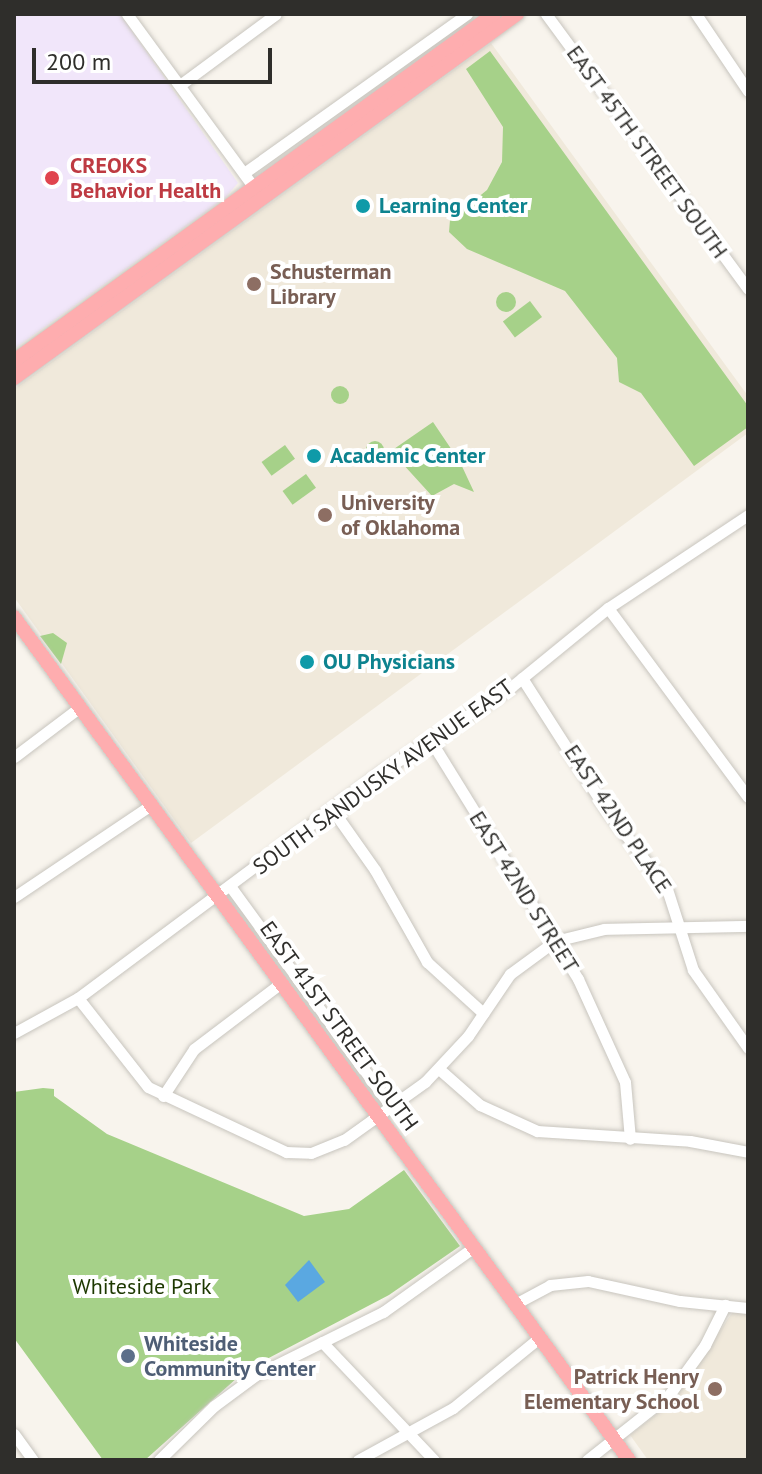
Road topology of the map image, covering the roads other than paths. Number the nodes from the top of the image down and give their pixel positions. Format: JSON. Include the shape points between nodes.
{"nodes":[{"id":1,"x":127,"y":14,"type":"edge"},
{"id":2,"x":276,"y":14,"type":"edge"},
{"id":3,"x":467,"y":14,"type":"edge"},
{"id":4,"x":494,"y":14,"type":"edge"},
{"id":5,"x":517,"y":14,"type":"edge"},
{"id":6,"x":546,"y":14,"type":"edge"},
{"id":7,"x":696,"y":14,"type":"edge"},
{"id":8,"x":449,"y":57,"type":"junction"},
{"id":9,"x":744,"y":74,"type":"edge"},
{"id":10,"x":180,"y":85,"type":"junction"},
{"id":11,"x":748,"y":91,"type":"edge"},
{"id":12,"x":244,"y":173,"type":"junction"},
{"id":13,"x":257,"y":192,"type":"junction"},
{"id":14,"x":748,"y":289,"type":"edge"},
{"id":15,"x":60,"y":328,"type":"junction"},
{"id":16,"x":53,"y":350,"type":"junction"},
{"id":17,"x":14,"y":361,"type":"edge"},
{"id":18,"x":14,"y":378,"type":"edge"},
{"id":19,"x":746,"y":516,"type":"edge"},
{"id":20,"x":748,"y":533,"type":"edge"},
{"id":21,"x":608,"y":608,"type":"junction"},
{"id":22,"x":14,"y":617,"type":"edge"},
{"id":23,"x":522,"y":678,"type":"junction"},
{"id":24,"x":80,"y":707,"type":"junction"},
{"id":25,"x":431,"y":741,"type":"junction"},
{"id":26,"x":14,"y":757,"type":"edge"},
{"id":27,"x":748,"y":797,"type":"edge"},
{"id":28,"x":151,"y":805,"type":"junction"},
{"id":29,"x":332,"y":809,"type":"junction"},
{"id":30,"x":230,"y":886,"type":"junction"},
{"id":31,"x":216,"y":894,"type":"junction"},
{"id":32,"x":14,"y":897,"type":"edge"},
{"id":33,"x":748,"y":926,"type":"edge"},
{"id":34,"x":681,"y":930,"type":"junction"},
{"id":35,"x":555,"y":941,"type":"junction"},
{"id":36,"x":281,"y":983,"type":"junction"},
{"id":37,"x":78,"y":998,"type":"junction"},
{"id":38,"x":483,"y":1013,"type":"junction"},
{"id":39,"x":14,"y":1033,"type":"edge"},
{"id":40,"x":748,"y":1048,"type":"edge"},
{"id":41,"x":439,"y":1069,"type":"junction"},
{"id":42,"x":163,"y":1096,"type":"junction"},
{"id":43,"x":391,"y":1107,"type":"junction"},
{"id":44,"x":378,"y":1116,"type":"junction"},
{"id":45,"x":630,"y":1139,"type":"junction"},
{"id":46,"x":748,"y":1152,"type":"edge"},
{"id":47,"x":474,"y":1247,"type":"junction"},
{"id":48,"x":515,"y":1304,"type":"junction"},
{"id":49,"x":725,"y":1305,"type":"junction"},
{"id":50,"x":748,"y":1308,"type":"edge"},
{"id":51,"x":540,"y":1337,"type":"junction"},
{"id":52,"x":322,"y":1342,"type":"junction"},
{"id":53,"x":408,"y":1433,"type":"junction"},
{"id":54,"x":14,"y":1434,"type":"edge"},
{"id":55,"x":615,"y":1440,"type":"junction"},
{"id":56,"x":33,"y":1460,"type":"edge"},
{"id":57,"x":159,"y":1460,"type":"edge"},
{"id":58,"x":358,"y":1460,"type":"edge"},
{"id":59,"x":434,"y":1460,"type":"edge"},
{"id":60,"x":587,"y":1460,"type":"edge"},
{"id":61,"x":629,"y":1460,"type":"edge"}],
"edges":[{"from":1,"to":10,"type":"street"},
{"from":2,"to":10,"type":"street"},
{"from":3,"to":12,"type":"street"},
{"from":4,"to":8,"type":"main road"},
{"from":5,"to":8,"type":"main road"},
{"from":6,"to":14,"type":"street","name":"EAST 45TH STREET SOUTH"},
{"from":7,"to":9,"type":"street"},
{"from":8,"to":13,"type":"main road"},
{"from":9,"to":11,"type":"street"},
{"from":10,"to":12,"type":"street"},
{"from":12,"to":13,"type":"street"},
{"from":13,"to":15,"type":"main road"},
{"from":13,"to":16,"type":"main road"},
{"from":15,"to":16,"type":"main road"},
{"from":15,"to":17,"type":"main road"},
{"from":16,"to":18,"type":"main road"},
{"from":19,"to":20,"type":"street"},
{"from":19,"to":21,"type":"street","name":"SOUTH SANDUSKY AVENUE EAST"},
{"from":21,"to":23,"type":"street","name":"SOUTH SANDUSKY AVENUE EAST"},
{"from":21,"to":27,"type":"street"},
{"from":22,"to":24,"type":"main road","name":"EAST 41ST STREET SOUTH"},
{"from":23,"to":25,"type":"street","name":"SOUTH SANDUSKY AVENUE EAST"},
{"from":23,"to":34,"type":"street","name":"EAST 42ND PLACE","via":[[605,808],[667,889]]},
{"from":24,"to":26,"type":"street"},
{"from":24,"to":28,"type":"main road","name":"EAST 41ST STREET SOUTH"},
{"from":25,"to":29,"type":"street","name":"SOUTH SANDUSKY AVENUE EAST"},
{"from":25,"to":35,"type":"street","name":"EAST 42ND STREET","via":[[505,868]]},
{"from":28,"to":31,"type":"main road","name":"EAST 41ST STREET SOUTH"},
{"from":28,"to":32,"type":"street"},
{"from":29,"to":30,"type":"street","name":"SOUTH SANDUSKY AVENUE EAST"},
{"from":29,"to":38,"type":"street","via":[[375,870],[427,962]]},
{"from":30,"to":31,"type":"street","name":"SOUTH SANDUSKY AVENUE EAST"},
{"from":30,"to":43,"type":"street","name":"EAST 41ST STREET SOUTH"},
{"from":31,"to":36,"type":"main road","name":"EAST 41ST STREET SOUTH"},
{"from":31,"to":37,"type":"street","name":"SOUTH SANDUSKY AVENUE EAST"},
{"from":33,"to":34,"type":"street"},
{"from":34,"to":35,"type":"street","via":[[604,929]]},
{"from":34,"to":40,"type":"street","name":"EAST 42ND PLACE","via":[[693,970]]},
{"from":35,"to":38,"type":"street","via":[[516,968]]},
{"from":35,"to":45,"type":"street","name":"EAST 42ND STREET","via":[[625,1082]]},
{"from":36,"to":42,"type":"street","via":[[194,1049]]},
{"from":36,"to":44,"type":"main road","name":"EAST 41ST STREET SOUTH"},
{"from":37,"to":39,"type":"street","name":"SOUTH SANDUSKY AVENUE EAST"},
{"from":37,"to":42,"type":"street","via":[[128,1068]]},
{"from":38,"to":41,"type":"street"},
{"from":41,"to":43,"type":"street"},
{"from":41,"to":45,"type":"street","via":[[503,1117],[562,1136]]},
{"from":42,"to":44,"type":"street","via":[[297,1154],[333,1147]]},
{"from":43,"to":44,"type":"street"},
{"from":44,"to":47,"type":"main road","name":"EAST 41ST STREET SOUTH"},
{"from":45,"to":46,"type":"street","via":[[690,1141]]},
{"from":47,"to":48,"type":"main road","name":"EAST 41ST STREET SOUTH"},
{"from":47,"to":52,"type":"street","via":[[383,1312]]},
{"from":48,"to":49,"type":"street","via":[[568,1281]]},
{"from":48,"to":51,"type":"main road","name":"EAST 41ST STREET SOUTH"},
{"from":49,"to":50,"type":"street"},
{"from":49,"to":55,"type":"street","via":[[705,1345],[669,1395]]},
{"from":51,"to":53,"type":"street","via":[[478,1391]]},
{"from":51,"to":55,"type":"main road","name":"EAST 41ST STREET SOUTH"},
{"from":52,"to":53,"type":"street"},
{"from":52,"to":57,"type":"street","via":[[232,1391]]},
{"from":53,"to":58,"type":"street"},
{"from":53,"to":59,"type":"street"},
{"from":54,"to":56,"type":"street"},
{"from":55,"to":60,"type":"street"},
{"from":55,"to":61,"type":"main road","name":"EAST 41ST STREET SOUTH"}]}
